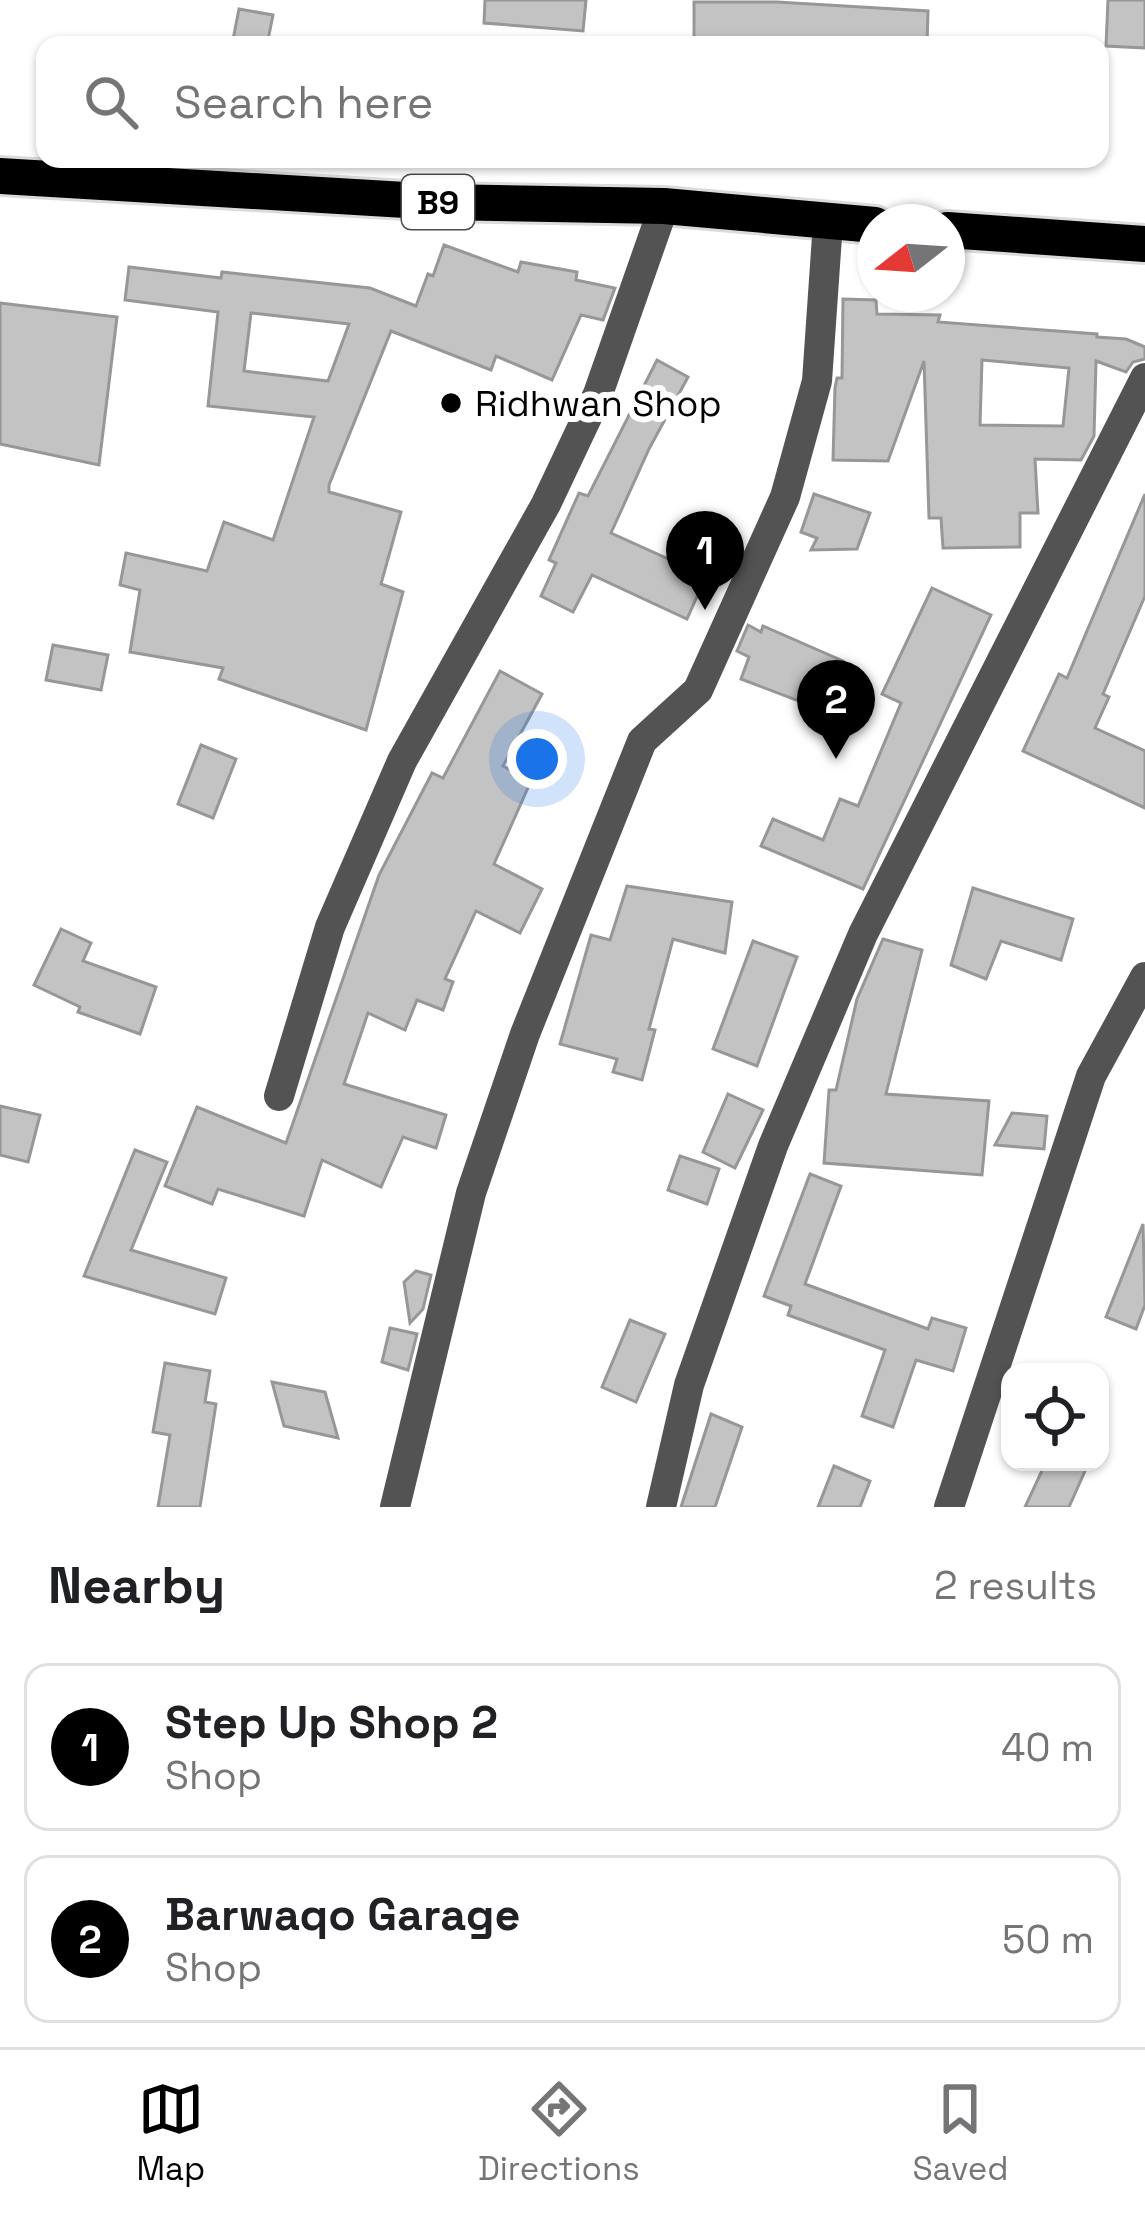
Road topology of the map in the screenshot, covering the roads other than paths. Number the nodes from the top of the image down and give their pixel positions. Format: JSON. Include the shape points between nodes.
{"nodes":[{"id":1,"x":0,"y":176,"type":"edge"},
{"id":2,"x":664,"y":206,"type":"junction"},
{"id":3,"x":828,"y":221,"type":"junction"},
{"id":4,"x":857,"y":223,"type":"edge"},
{"id":5,"x":965,"y":231,"type":"edge"},
{"id":6,"x":1145,"y":244,"type":"edge"},
{"id":7,"x":1145,"y":378,"type":"edge"},
{"id":8,"x":1145,"y":977,"type":"edge"},
{"id":9,"x":279,"y":1096,"type":"dead end"},
{"id":10,"x":395,"y":1507,"type":"edge"},
{"id":11,"x":661,"y":1507,"type":"edge"},
{"id":12,"x":950,"y":1507,"type":"edge"}],
"edges":[{"from":1,"to":2,"type":"highway","number":"B9","via":[[439,202]]},
{"from":2,"to":3,"type":"highway","number":"B9"},
{"from":2,"to":9,"type":"street","via":[[598,394],[402,761],[330,927]]},
{"from":3,"to":4,"type":"highway","number":"B9"},
{"from":3,"to":10,"type":"street","via":[[817,381],[785,497],[698,690],[642,741],[525,1034],[471,1193]]},
{"from":5,"to":6,"type":"highway"},
{"from":7,"to":11,"type":"street","via":[[862,934],[773,1146],[704,1342]]},
{"from":8,"to":12,"type":"street","via":[[1091,1076]]}]}
